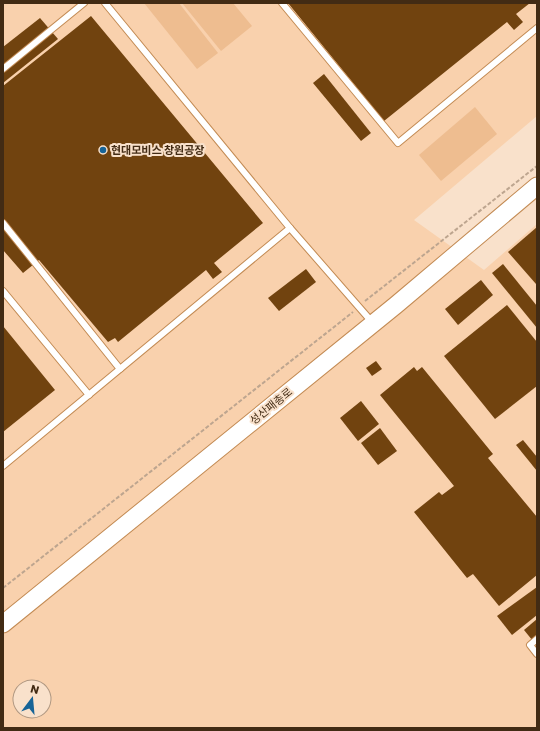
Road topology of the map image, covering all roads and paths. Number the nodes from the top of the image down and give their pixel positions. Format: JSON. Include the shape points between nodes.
{"nodes":[{"id":1,"x":84,"y":3,"type":"edge"},
{"id":2,"x":105,"y":3,"type":"edge"},
{"id":3,"x":282,"y":3,"type":"edge"},
{"id":4,"x":537,"y":28,"type":"edge"},
{"id":5,"x":3,"y":69,"type":"edge"},
{"id":6,"x":537,"y":166,"type":"edge"},
{"id":7,"x":537,"y":186,"type":"edge"},
{"id":8,"x":3,"y":224,"type":"edge"},
{"id":9,"x":290,"y":228,"type":"junction"},
{"id":10,"x":3,"y":291,"type":"edge"},
{"id":11,"x":358,"y":307,"type":"junction"},
{"id":12,"x":373,"y":324,"type":"junction"},
{"id":13,"x":120,"y":369,"type":"junction"},
{"id":14,"x":89,"y":395,"type":"junction"},
{"id":15,"x":3,"y":466,"type":"edge"},
{"id":16,"x":3,"y":588,"type":"edge"},
{"id":17,"x":3,"y":624,"type":"edge"},
{"id":18,"x":537,"y":639,"type":"edge"},
{"id":19,"x":537,"y":654,"type":"edge"}],
"edges":[{"from":1,"to":5,"type":"lane"},
{"from":2,"to":9,"type":"lane"},
{"from":3,"to":4,"type":"lane","via":[[398,143]]},
{"from":6,"to":11,"type":"path"},
{"from":7,"to":12,"type":"main road","name":"성산패총로"},
{"from":8,"to":13,"type":"lane"},
{"from":9,"to":11,"type":"lane"},
{"from":9,"to":13,"type":"lane"},
{"from":10,"to":14,"type":"lane"},
{"from":11,"to":12,"type":"lane"},
{"from":11,"to":16,"type":"path"},
{"from":12,"to":17,"type":"main road","name":"성산패총로"},
{"from":13,"to":14,"type":"lane"},
{"from":14,"to":15,"type":"lane"},
{"from":18,"to":19,"type":"lane","via":[[530,645]]}]}
